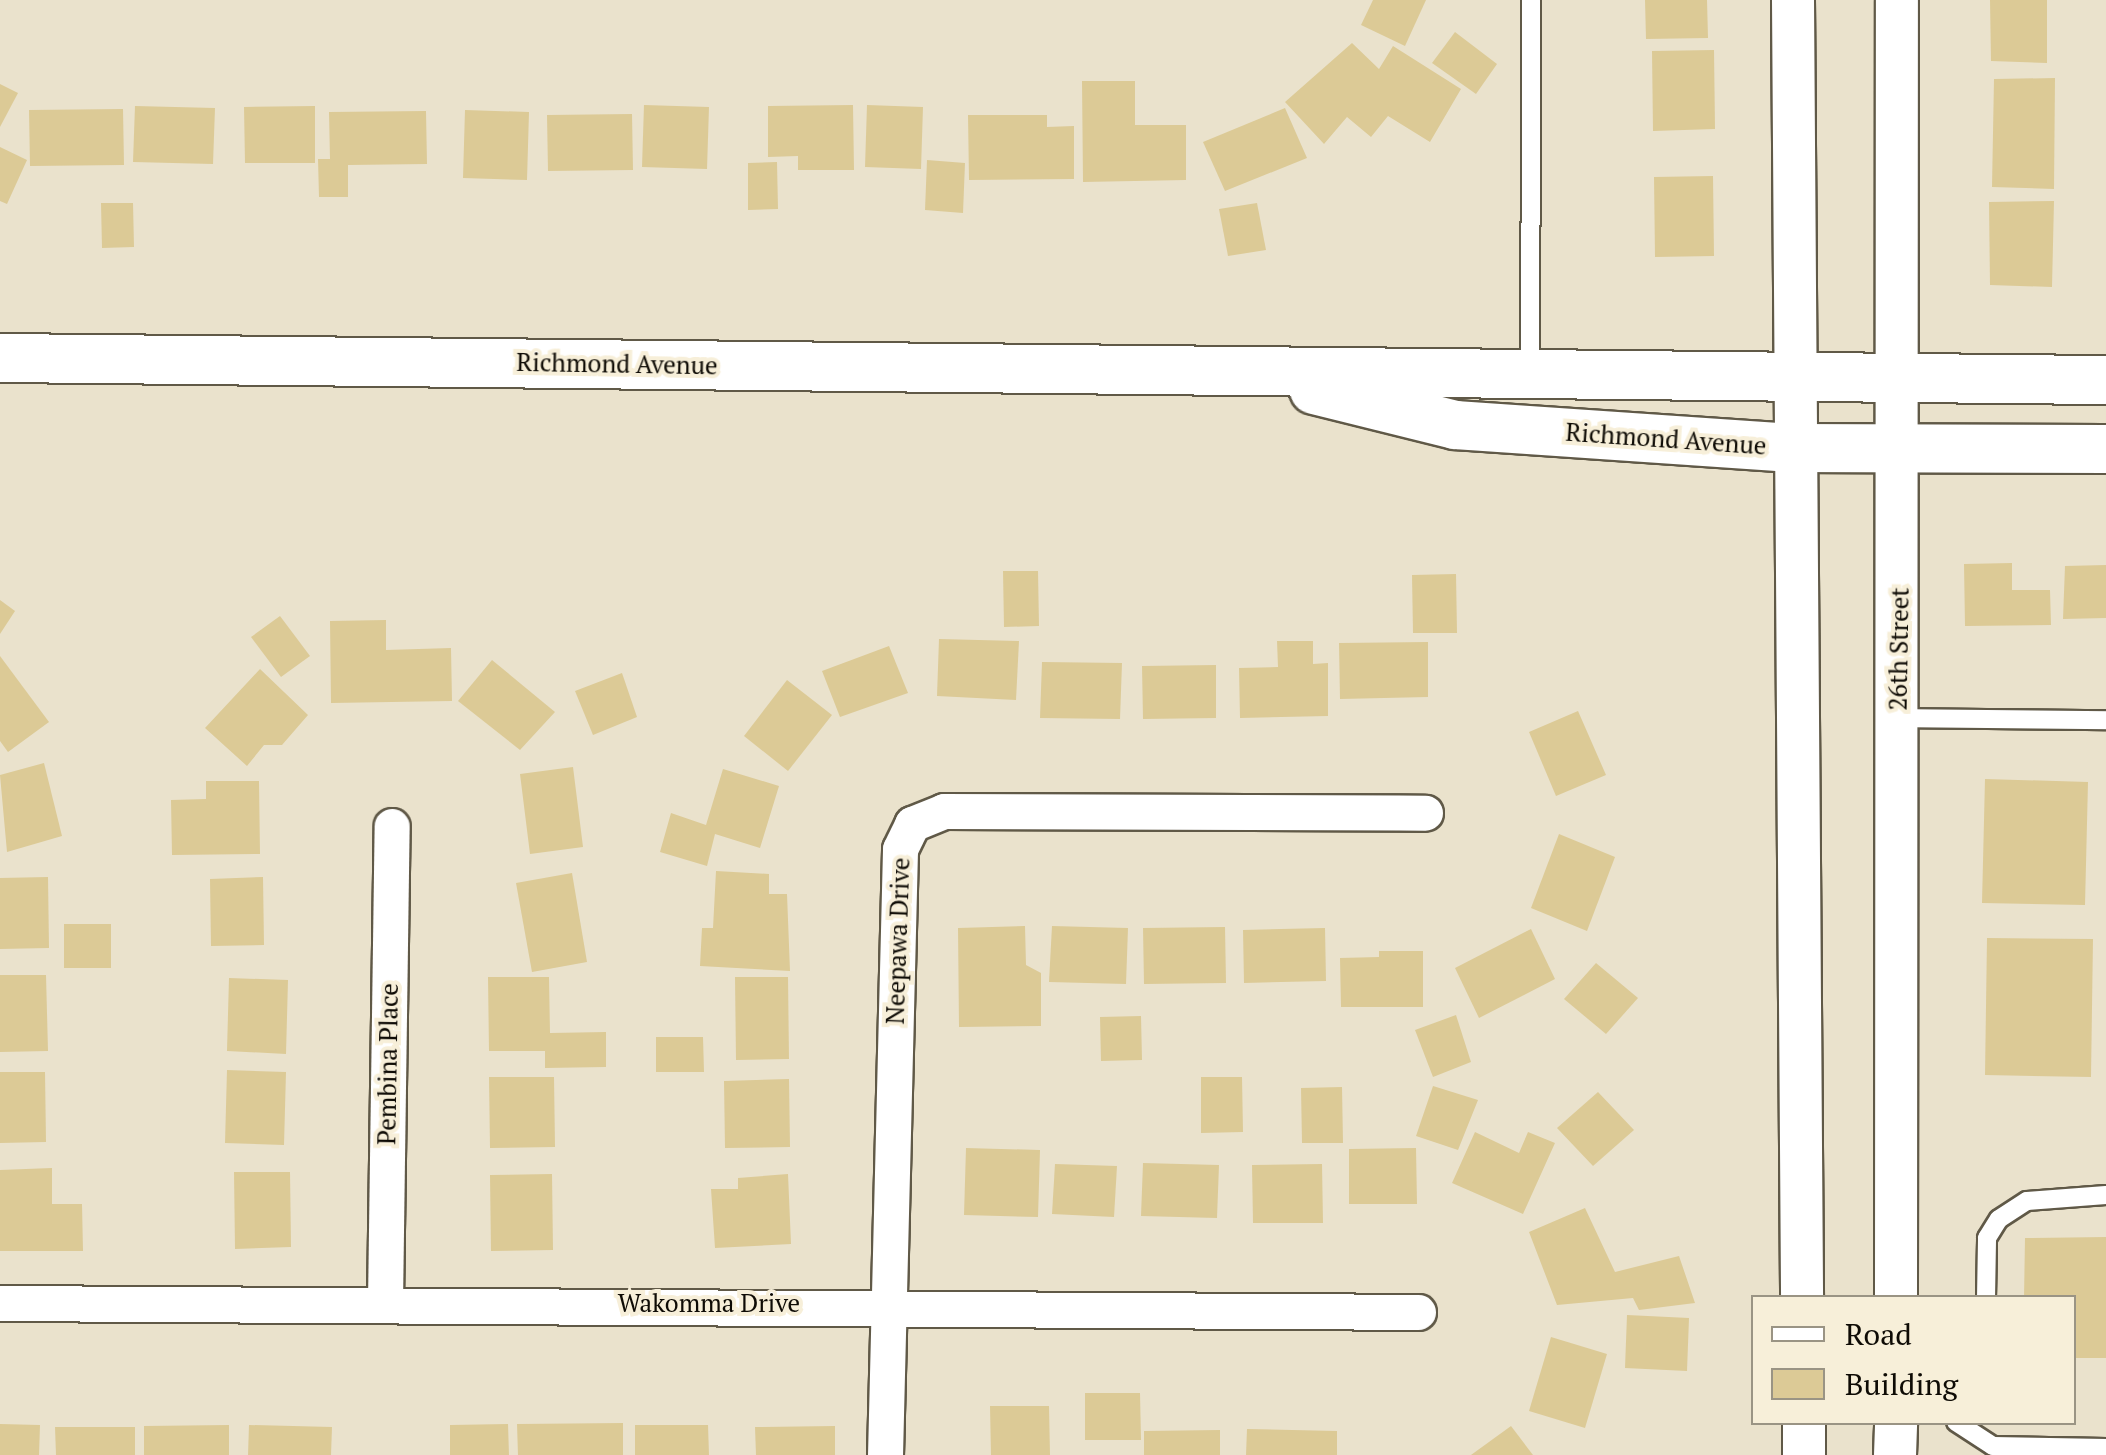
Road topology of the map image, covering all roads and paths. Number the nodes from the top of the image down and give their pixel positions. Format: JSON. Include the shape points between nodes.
{"nodes":[{"id":1,"x":1531,"y":0,"type":"edge"},
{"id":2,"x":1793,"y":0,"type":"edge"},
{"id":3,"x":1897,"y":0,"type":"edge"},
{"id":4,"x":0,"y":358,"type":"edge"},
{"id":5,"x":1234,"y":370,"type":"junction"},
{"id":6,"x":1530,"y":376,"type":"junction"},
{"id":7,"x":2106,"y":380,"type":"edge"},
{"id":8,"x":1898,"y":381,"type":"junction"},
{"id":9,"x":1792,"y":382,"type":"junction"},
{"id":10,"x":1792,"y":448,"type":"junction"},
{"id":11,"x":1900,"y":449,"type":"junction"},
{"id":12,"x":2106,"y":449,"type":"edge"},
{"id":13,"x":1898,"y":718,"type":"junction"},
{"id":14,"x":2106,"y":720,"type":"edge"},
{"id":15,"x":1425,"y":812,"type":"dead end"},
{"id":16,"x":392,"y":826,"type":"dead end"},
{"id":17,"x":2106,"y":1195,"type":"edge"},
{"id":18,"x":1802,"y":1295,"type":"edge"},
{"id":19,"x":1896,"y":1295,"type":"edge"},
{"id":20,"x":1986,"y":1295,"type":"edge"},
{"id":21,"x":385,"y":1302,"type":"junction"},
{"id":22,"x":0,"y":1303,"type":"edge"},
{"id":23,"x":885,"y":1304,"type":"junction"},
{"id":24,"x":1418,"y":1312,"type":"dead end"},
{"id":25,"x":1804,"y":1425,"type":"edge"},
{"id":26,"x":1896,"y":1425,"type":"edge"},
{"id":27,"x":1963,"y":1425,"type":"edge"},
{"id":28,"x":2106,"y":1448,"type":"edge"},
{"id":29,"x":1993,"y":1451,"type":"edge"},
{"id":30,"x":886,"y":1455,"type":"edge"},
{"id":31,"x":1804,"y":1455,"type":"edge"},
{"id":32,"x":1895,"y":1455,"type":"edge"}],
"edges":[{"from":1,"to":6,"type":"lane"},
{"from":2,"to":9,"type":"street"},
{"from":3,"to":8,"type":"street","name":"26th Street"},
{"from":4,"to":5,"type":"main road","name":"Richmond Avenue"},
{"from":5,"to":6,"type":"main road","name":"Richmond Avenue"},
{"from":5,"to":10,"type":"main road","name":"Richmond Avenue","via":[[1455,426]]},
{"from":6,"to":9,"type":"main road","name":"Richmond Avenue"},
{"from":7,"to":8,"type":"main road","name":"Richmond Avenue"},
{"from":8,"to":9,"type":"main road","name":"Richmond Avenue"},
{"from":8,"to":11,"type":"street","name":"26th Street"},
{"from":9,"to":10,"type":"street"},
{"from":10,"to":11,"type":"main road","name":"Richmond Avenue"},
{"from":10,"to":18,"type":"street"},
{"from":11,"to":12,"type":"main road","name":"Richmond Avenue"},
{"from":11,"to":13,"type":"street","name":"26th Street"},
{"from":13,"to":14,"type":"lane"},
{"from":13,"to":19,"type":"street","name":"26th Street"},
{"from":15,"to":23,"type":"street","name":"Neepawa Drive","via":[[944,811],[912,824],[900,848]]},
{"from":16,"to":21,"type":"street","name":"Pembina Place"},
{"from":17,"to":20,"type":"lane","via":[[2028,1201],[1999,1219],[1987,1238]]},
{"from":21,"to":22,"type":"street","name":"Wakomma Drive"},
{"from":21,"to":23,"type":"street","name":"Wakomma Drive"},
{"from":23,"to":24,"type":"street","name":"Wakomma Drive"},
{"from":23,"to":30,"type":"street","name":"Neepawa Drive"},
{"from":25,"to":31,"type":"street"},
{"from":26,"to":32,"type":"street"},
{"from":27,"to":29,"type":"lane"},
{"from":28,"to":29,"type":"lane"}]}
